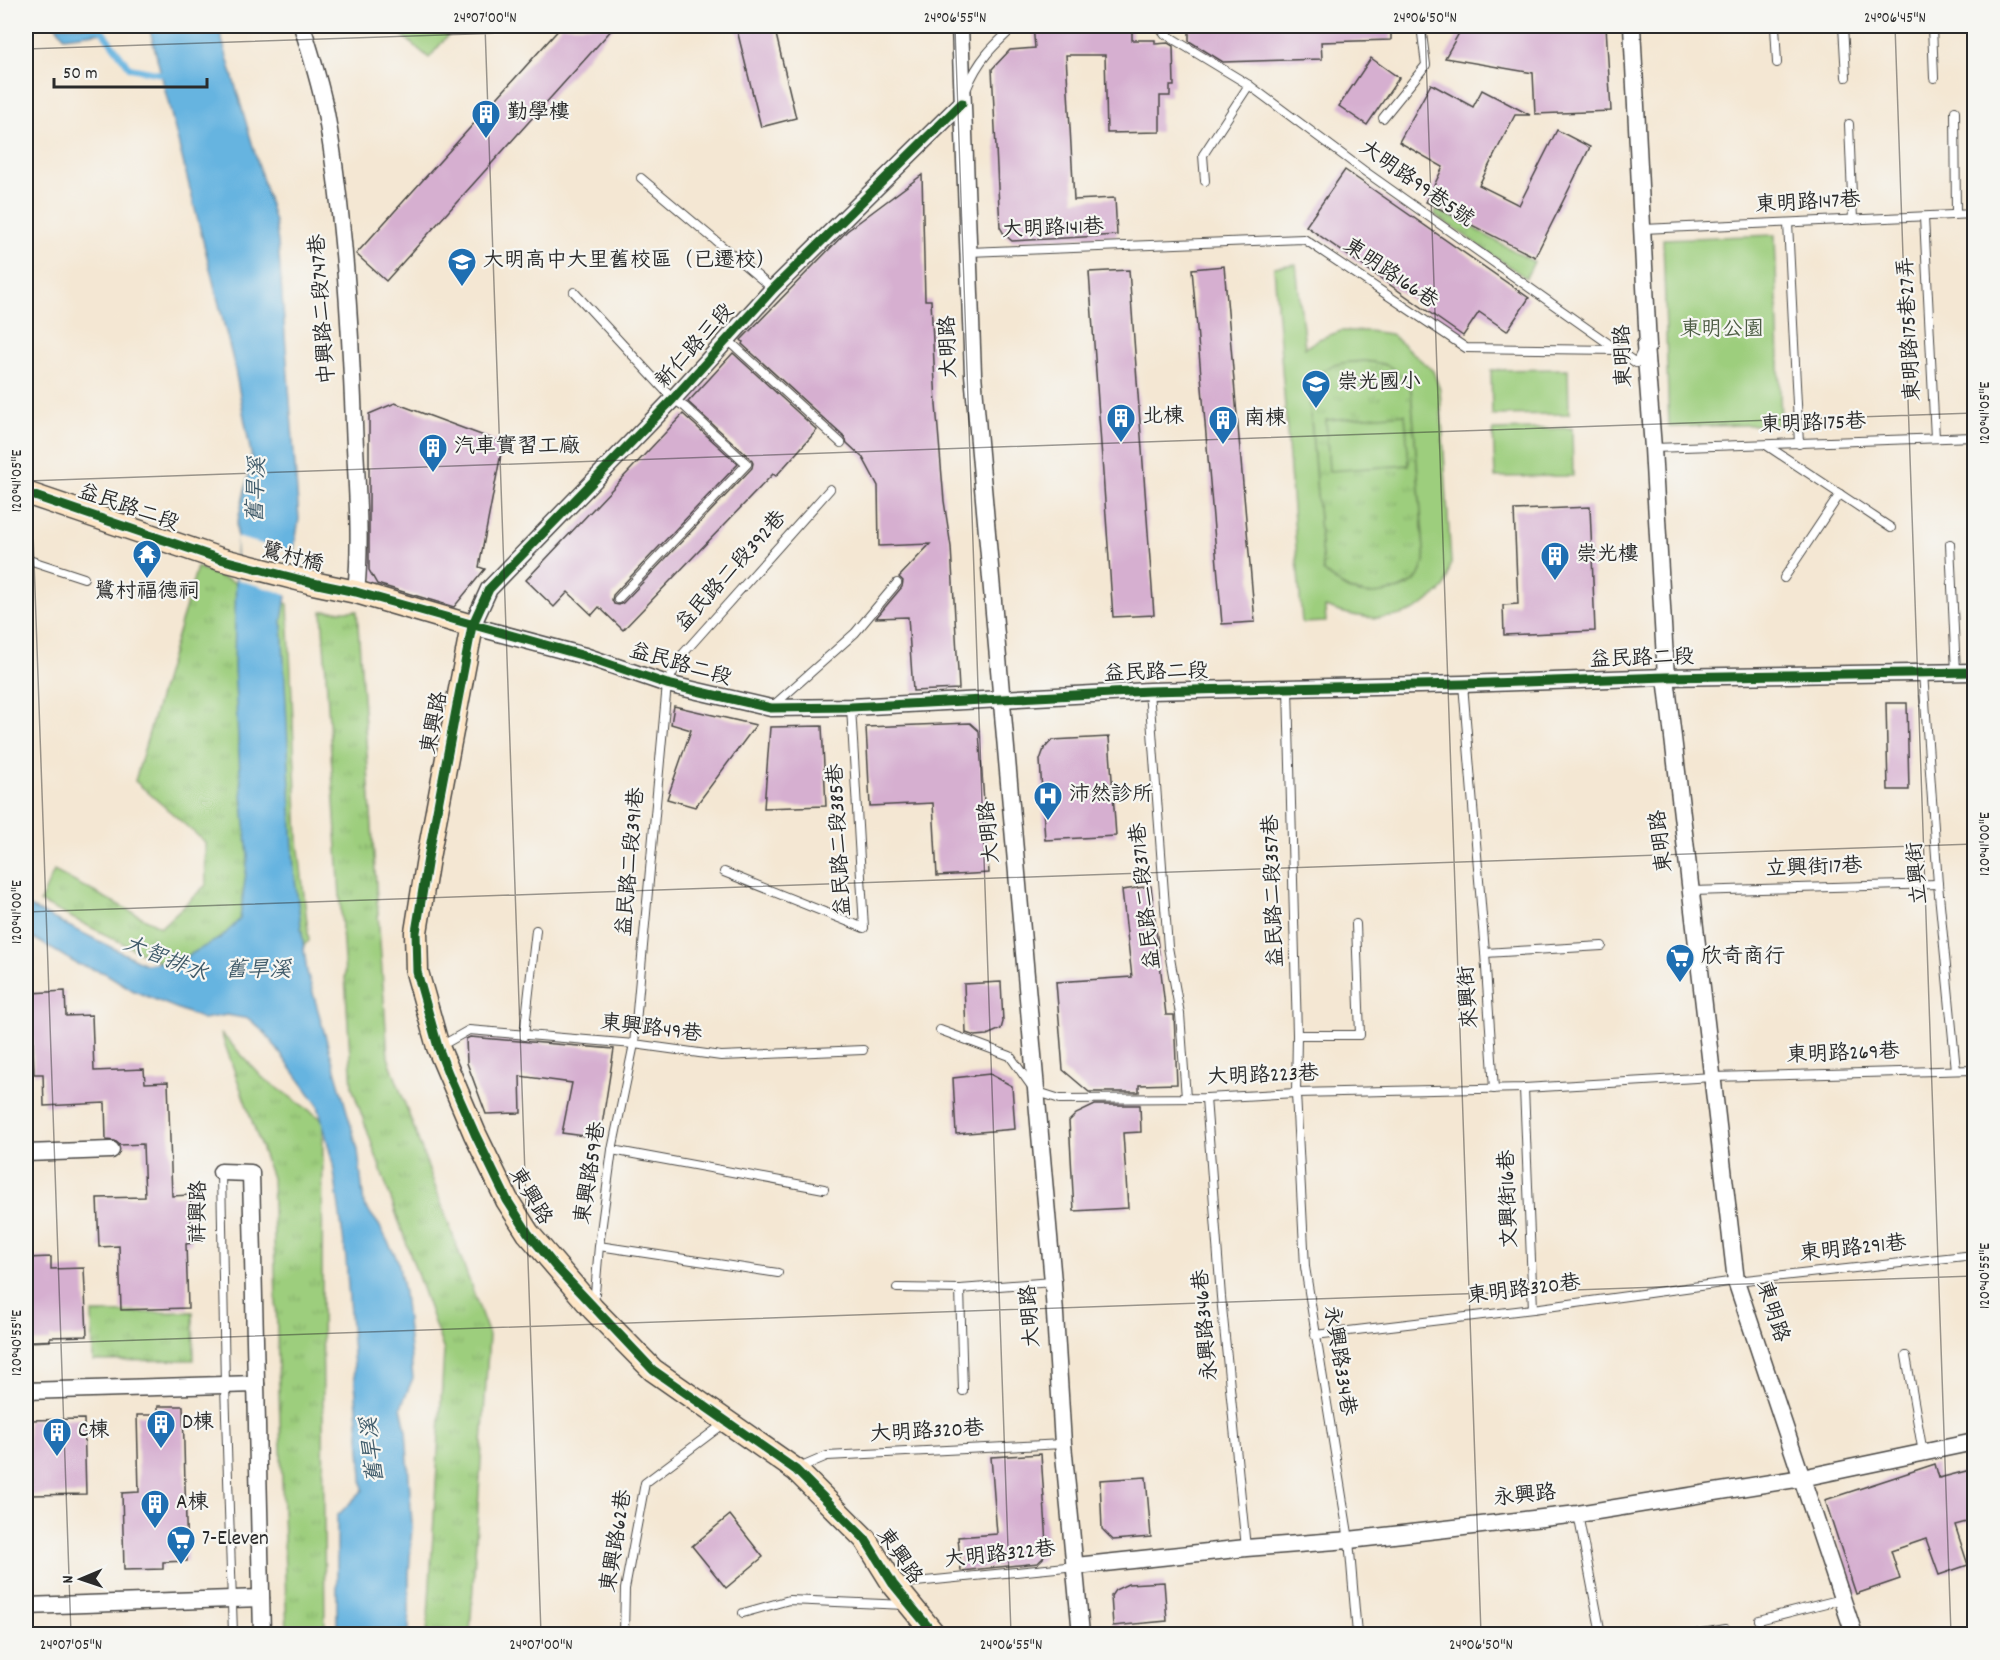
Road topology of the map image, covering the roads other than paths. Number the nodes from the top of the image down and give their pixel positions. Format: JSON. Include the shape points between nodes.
{"nodes":[{"id":1,"x":302,"y":26,"type":"edge"},
{"id":2,"x":960,"y":26,"type":"edge"},
{"id":3,"x":1016,"y":26,"type":"edge"},
{"id":4,"x":1159,"y":26,"type":"edge"},
{"id":5,"x":1421,"y":26,"type":"edge"},
{"id":6,"x":1632,"y":26,"type":"edge"},
{"id":7,"x":1775,"y":26,"type":"edge"},
{"id":8,"x":1843,"y":26,"type":"edge"},
{"id":9,"x":1932,"y":26,"type":"edge"},
{"id":10,"x":1777,"y":63,"type":"dead end"},
{"id":11,"x":1846,"y":77,"type":"dead end"},
{"id":12,"x":1934,"y":78,"type":"dead end"},
{"id":13,"x":1249,"y":85,"type":"junction"},
{"id":14,"x":962,"y":103,"type":"junction"},
{"id":15,"x":1955,"y":111,"type":"dead end"},
{"id":16,"x":1383,"y":118,"type":"dead end"},
{"id":17,"x":1849,"y":124,"type":"dead end"},
{"id":18,"x":641,"y":178,"type":"dead end"},
{"id":19,"x":1205,"y":181,"type":"dead end"},
{"id":20,"x":1956,"y":214,"type":"junction"},
{"id":21,"x":1974,"y":214,"type":"edge"},
{"id":22,"x":1924,"y":217,"type":"junction"},
{"id":23,"x":1853,"y":220,"type":"junction"},
{"id":24,"x":1788,"y":223,"type":"junction"},
{"id":25,"x":1643,"y":229,"type":"junction"},
{"id":26,"x":1139,"y":245,"type":"joint"},
{"id":27,"x":969,"y":252,"type":"junction"},
{"id":28,"x":773,"y":289,"type":"junction"},
{"id":29,"x":574,"y":292,"type":"dead end"},
{"id":30,"x":728,"y":340,"type":"junction"},
{"id":31,"x":1646,"y":345,"type":"junction"},
{"id":32,"x":1618,"y":350,"type":"junction"},
{"id":33,"x":673,"y":399,"type":"junction"},
{"id":34,"x":1974,"y":437,"type":"edge"},
{"id":35,"x":1935,"y":438,"type":"junction"},
{"id":36,"x":841,"y":443,"type":"dead end"},
{"id":37,"x":1799,"y":444,"type":"junction"},
{"id":38,"x":1766,"y":445,"type":"junction"},
{"id":39,"x":1653,"y":448,"type":"junction"},
{"id":40,"x":830,"y":489,"type":"dead end"},
{"id":41,"x":26,"y":493,"type":"edge"},
{"id":42,"x":1840,"y":494,"type":"junction"},
{"id":43,"x":1891,"y":528,"type":"dead end"},
{"id":44,"x":1950,"y":544,"type":"dead end"},
{"id":45,"x":26,"y":559,"type":"edge"},
{"id":46,"x":220,"y":559,"type":"joint"},
{"id":47,"x":84,"y":578,"type":"dead end"},
{"id":48,"x":1784,"y":578,"type":"dead end"},
{"id":49,"x":897,"y":583,"type":"dead end"},
{"id":50,"x":356,"y":592,"type":"junction"},
{"id":51,"x":618,"y":599,"type":"dead end"},
{"id":52,"x":472,"y":626,"type":"junction"},
{"id":53,"x":1956,"y":672,"type":"junction"},
{"id":54,"x":1974,"y":672,"type":"edge"},
{"id":55,"x":1923,"y":673,"type":"junction"},
{"id":56,"x":1666,"y":677,"type":"junction"},
{"id":57,"x":667,"y":684,"type":"junction"},
{"id":58,"x":1463,"y":684,"type":"junction"},
{"id":59,"x":1288,"y":687,"type":"junction"},
{"id":60,"x":1149,"y":691,"type":"junction"},
{"id":61,"x":1002,"y":699,"type":"junction"},
{"id":62,"x":850,"y":707,"type":"junction"},
{"id":63,"x":771,"y":708,"type":"junction"},
{"id":64,"x":724,"y":872,"type":"dead end"},
{"id":65,"x":1938,"y":884,"type":"junction"},
{"id":66,"x":1692,"y":891,"type":"junction"},
{"id":67,"x":1356,"y":924,"type":"dead end"},
{"id":68,"x":536,"y":930,"type":"dead end"},
{"id":69,"x":1602,"y":946,"type":"dead end"},
{"id":70,"x":1485,"y":953,"type":"junction"},
{"id":71,"x":940,"y":1030,"type":"dead end"},
{"id":72,"x":1297,"y":1035,"type":"junction"},
{"id":73,"x":524,"y":1036,"type":"junction"},
{"id":74,"x":634,"y":1044,"type":"junction"},
{"id":75,"x":438,"y":1047,"type":"junction"},
{"id":76,"x":863,"y":1050,"type":"dead end"},
{"id":77,"x":1956,"y":1070,"type":"junction"},
{"id":78,"x":1974,"y":1070,"type":"edge"},
{"id":79,"x":1713,"y":1077,"type":"junction"},
{"id":80,"x":1524,"y":1088,"type":"junction"},
{"id":81,"x":1494,"y":1089,"type":"junction"},
{"id":82,"x":1035,"y":1091,"type":"junction"},
{"id":83,"x":1296,"y":1093,"type":"junction"},
{"id":84,"x":1186,"y":1098,"type":"junction"},
{"id":85,"x":1206,"y":1098,"type":"junction"},
{"id":86,"x":111,"y":1150,"type":"dead end"},
{"id":87,"x":612,"y":1150,"type":"junction"},
{"id":88,"x":26,"y":1153,"type":"edge"},
{"id":89,"x":221,"y":1172,"type":"joint"},
{"id":90,"x":824,"y":1189,"type":"dead end"},
{"id":91,"x":599,"y":1246,"type":"junction"},
{"id":92,"x":1974,"y":1255,"type":"edge"},
{"id":93,"x":778,"y":1274,"type":"dead end"},
{"id":94,"x":1736,"y":1281,"type":"junction"},
{"id":95,"x":1053,"y":1282,"type":"junction"},
{"id":96,"x":897,"y":1288,"type":"dead end"},
{"id":97,"x":960,"y":1289,"type":"junction"},
{"id":98,"x":593,"y":1308,"type":"junction"},
{"id":99,"x":1533,"y":1309,"type":"junction"},
{"id":100,"x":1315,"y":1335,"type":"junction"},
{"id":101,"x":1906,"y":1356,"type":"dead end"},
{"id":102,"x":256,"y":1384,"type":"junction"},
{"id":103,"x":225,"y":1385,"type":"junction"},
{"id":104,"x":26,"y":1391,"type":"edge"},
{"id":105,"x":963,"y":1391,"type":"dead end"},
{"id":106,"x":726,"y":1422,"type":"junction"},
{"id":107,"x":1974,"y":1442,"type":"edge"},
{"id":108,"x":1063,"y":1444,"type":"junction"},
{"id":109,"x":1923,"y":1453,"type":"junction"},
{"id":110,"x":796,"y":1470,"type":"junction"},
{"id":111,"x":1802,"y":1478,"type":"junction"},
{"id":112,"x":1578,"y":1514,"type":"junction"},
{"id":113,"x":1349,"y":1540,"type":"junction"},
{"id":114,"x":1246,"y":1548,"type":"junction"},
{"id":115,"x":1076,"y":1566,"type":"junction"},
{"id":116,"x":893,"y":1584,"type":"junction"},
{"id":117,"x":261,"y":1598,"type":"junction"},
{"id":118,"x":232,"y":1599,"type":"junction"},
{"id":119,"x":1842,"y":1599,"type":"junction"},
{"id":120,"x":910,"y":1605,"type":"junction"},
{"id":121,"x":26,"y":1606,"type":"edge"},
{"id":122,"x":743,"y":1613,"type":"dead end"},
{"id":123,"x":1759,"y":1620,"type":"dead end"},
{"id":124,"x":1726,"y":1629,"type":"dead end"},
{"id":125,"x":233,"y":1635,"type":"edge"},
{"id":126,"x":262,"y":1635,"type":"edge"},
{"id":127,"x":624,"y":1635,"type":"edge"},
{"id":128,"x":934,"y":1635,"type":"edge"},
{"id":129,"x":1081,"y":1635,"type":"edge"},
{"id":130,"x":1357,"y":1635,"type":"edge"},
{"id":131,"x":1601,"y":1635,"type":"edge"},
{"id":132,"x":1696,"y":1635,"type":"edge"},
{"id":133,"x":1854,"y":1635,"type":"edge"}],
"edges":[{"from":1,"to":50,"type":"street","name":"中興路二段747巷","via":[[326,111],[344,261],[357,400]]},
{"from":2,"to":14,"type":"street","name":"大明路"},
{"from":3,"to":14,"type":"lane","name":"新仁路三段","via":[[990,48],[974,70]]},
{"from":4,"to":13,"type":"lane","name":"大明路99巷5號"},
{"from":5,"to":16,"type":"lane","via":[[1426,65]]},
{"from":6,"to":25,"type":"street","name":"東明路"},
{"from":7,"to":10,"type":"lane"},
{"from":8,"to":11,"type":"lane"},
{"from":9,"to":12,"type":"lane"},
{"from":13,"to":19,"type":"lane","via":[[1203,155]]},
{"from":13,"to":32,"type":"lane","name":"大明路99巷5號"},
{"from":14,"to":27,"type":"street","name":"大明路"},
{"from":14,"to":28,"type":"street","name":"新仁路三段"},
{"from":15,"to":20,"type":"lane"},
{"from":17,"to":23,"type":"lane"},
{"from":18,"to":28,"type":"lane"},
{"from":20,"to":21,"type":"lane","name":"東明路147巷"},
{"from":20,"to":22,"type":"lane","name":"東明路147巷"},
{"from":22,"to":23,"type":"lane","name":"東明路147巷"},
{"from":22,"to":35,"type":"lane","name":"東明路175巷27弄"},
{"from":23,"to":24,"type":"lane","name":"東明路147巷"},
{"from":24,"to":25,"type":"lane","name":"東明路147巷"},
{"from":24,"to":37,"type":"lane"},
{"from":25,"to":31,"type":"street","name":"東明路"},
{"from":26,"to":27,"type":"lane","name":"大明路141巷"},
{"from":26,"to":32,"type":"lane","name":"東明路166巷","via":[[1304,239],[1466,348]]},
{"from":27,"to":61,"type":"street","name":"大明路","via":[[973,374]]},
{"from":28,"to":30,"type":"street","name":"新仁路三段"},
{"from":29,"to":33,"type":"lane"},
{"from":30,"to":33,"type":"street","name":"新仁路三段"},
{"from":30,"to":36,"type":"lane"},
{"from":31,"to":32,"type":"lane","name":"大明路99巷5號","via":[[1636,363]]},
{"from":31,"to":39,"type":"street","name":"東明路"},
{"from":33,"to":51,"type":"lane","via":[[747,464]]},
{"from":33,"to":52,"type":"street","name":"新仁路三段","via":[[489,589]]},
{"from":34,"to":35,"type":"lane","name":"東明路175巷"},
{"from":35,"to":37,"type":"lane","name":"東明路175巷"},
{"from":37,"to":38,"type":"lane","name":"東明路175巷"},
{"from":38,"to":39,"type":"lane","name":"東明路175巷"},
{"from":38,"to":42,"type":"lane"},
{"from":39,"to":56,"type":"street","name":"東明路"},
{"from":40,"to":57,"type":"lane","name":"益民路二段392巷","via":[[682,655]]},
{"from":41,"to":46,"type":"street","name":"益民路二段"},
{"from":42,"to":43,"type":"lane"},
{"from":42,"to":48,"type":"lane"},
{"from":44,"to":53,"type":"lane"},
{"from":45,"to":47,"type":"lane"},
{"from":46,"to":50,"type":"street","name":"鷺村橋"},
{"from":49,"to":63,"type":"lane","via":[[855,633]]},
{"from":50,"to":52,"type":"street","name":"益民路二段"},
{"from":52,"to":57,"type":"street","name":"益民路二段","via":[[585,656]]},
{"from":52,"to":75,"type":"street","name":"東興路","via":[[416,932],[417,972]]},
{"from":53,"to":54,"type":"street","name":"益民路二段"},
{"from":53,"to":55,"type":"street","name":"益民路二段"},
{"from":55,"to":56,"type":"street","name":"益民路二段"},
{"from":55,"to":65,"type":"lane","name":"立興街"},
{"from":56,"to":58,"type":"street","name":"益民路二段"},
{"from":56,"to":66,"type":"street","name":"東明路"},
{"from":57,"to":63,"type":"street","name":"益民路二段"},
{"from":57,"to":74,"type":"lane","name":"益民路二段391巷"},
{"from":58,"to":59,"type":"street","name":"益民路二段"},
{"from":58,"to":70,"type":"lane","name":"來興街"},
{"from":59,"to":60,"type":"street","name":"益民路二段"},
{"from":59,"to":72,"type":"lane","name":"益民路二段357巷"},
{"from":60,"to":61,"type":"street","name":"益民路二段"},
{"from":60,"to":84,"type":"lane","name":"益民路二段371巷","via":[[1168,947],[1180,1014]]},
{"from":61,"to":62,"type":"street","name":"益民路二段"},
{"from":61,"to":82,"type":"street","name":"大明路"},
{"from":62,"to":63,"type":"street","name":"益民路二段"},
{"from":62,"to":64,"type":"lane","name":"益民路二段385巷","via":[[864,928]]},
{"from":65,"to":66,"type":"lane","name":"立興街17巷"},
{"from":65,"to":77,"type":"lane","name":"立興街"},
{"from":66,"to":79,"type":"street","name":"東明路"},
{"from":67,"to":72,"type":"lane","via":[[1360,1035]]},
{"from":68,"to":73,"type":"lane"},
{"from":69,"to":70,"type":"lane"},
{"from":70,"to":81,"type":"lane","name":"來興街"},
{"from":71,"to":82,"type":"lane","via":[[1010,1056]]},
{"from":72,"to":83,"type":"lane","name":"益民路二段357巷"},
{"from":73,"to":74,"type":"lane","name":"東興路49巷"},
{"from":73,"to":75,"type":"lane","name":"東興路49巷","via":[[469,1030]]},
{"from":74,"to":76,"type":"lane","name":"東興路49巷","via":[[721,1056]]},
{"from":74,"to":87,"type":"lane","name":"東興路59巷"},
{"from":75,"to":98,"type":"street","name":"東興路","via":[[507,1200],[528,1233]]},
{"from":77,"to":78,"type":"lane","name":"東明路269巷"},
{"from":77,"to":79,"type":"lane","name":"東明路269巷"},
{"from":79,"to":80,"type":"lane"},
{"from":79,"to":94,"type":"street","name":"東明路"},
{"from":80,"to":81,"type":"lane"},
{"from":80,"to":99,"type":"lane","name":"文興街16巷"},
{"from":81,"to":83,"type":"lane","name":"大明路223巷"},
{"from":82,"to":84,"type":"lane","name":"大明路223巷","via":[[1060,1099]]},
{"from":82,"to":95,"type":"street","name":"大明路"},
{"from":83,"to":85,"type":"lane","name":"大明路223巷"},
{"from":83,"to":100,"type":"lane","name":"永興路334巷","via":[[1305,1267]]},
{"from":84,"to":85,"type":"lane","name":"大明路223巷"},
{"from":85,"to":114,"type":"lane","name":"永興路346巷"},
{"from":86,"to":88,"type":"street"},
{"from":87,"to":90,"type":"lane"},
{"from":87,"to":91,"type":"lane","name":"東興路59巷"},
{"from":89,"to":102,"type":"street","name":"祥興路","via":[[251,1173]]},
{"from":89,"to":103,"type":"lane","name":"祥興路"},
{"from":91,"to":93,"type":"lane"},
{"from":91,"to":98,"type":"lane","name":"東興路59巷"},
{"from":92,"to":94,"type":"lane","name":"東明路291巷"},
{"from":94,"to":99,"type":"lane","name":"東明路320巷"},
{"from":94,"to":111,"type":"street","name":"東明路"},
{"from":95,"to":97,"type":"lane"},
{"from":95,"to":108,"type":"street","name":"大明路"},
{"from":96,"to":97,"type":"lane"},
{"from":97,"to":105,"type":"lane"},
{"from":98,"to":106,"type":"street","name":"東興路","via":[[653,1370]]},
{"from":99,"to":100,"type":"lane","name":"東明路320巷"},
{"from":100,"to":113,"type":"lane","name":"永興路334巷"},
{"from":101,"to":109,"type":"lane"},
{"from":102,"to":103,"type":"street"},
{"from":102,"to":117,"type":"street","name":"祥興路"},
{"from":103,"to":104,"type":"street"},
{"from":103,"to":118,"type":"lane","name":"祥興路"},
{"from":106,"to":110,"type":"street","name":"東興路"},
{"from":106,"to":127,"type":"lane","name":"東興路62巷","via":[[645,1484],[626,1589]]},
{"from":107,"to":109,"type":"street","name":"永興路"},
{"from":108,"to":110,"type":"lane","name":"大明路320巷","via":[[827,1456]]},
{"from":108,"to":115,"type":"street","name":"大明路"},
{"from":109,"to":111,"type":"street","name":"永興路"},
{"from":110,"to":116,"type":"street","name":"東興路","via":[[865,1539]]},
{"from":111,"to":112,"type":"street","name":"永興路"},
{"from":111,"to":119,"type":"street","name":"東明路"},
{"from":112,"to":113,"type":"street","name":"永興路"},
{"from":112,"to":131,"type":"lane"},
{"from":113,"to":114,"type":"street","name":"永興路"},
{"from":113,"to":130,"type":"lane","name":"永興路334巷"},
{"from":114,"to":115,"type":"street","name":"永興路"},
{"from":115,"to":116,"type":"lane","name":"大明路322巷"},
{"from":115,"to":129,"type":"street","name":"大明路"},
{"from":116,"to":120,"type":"street","name":"東興路"},
{"from":117,"to":118,"type":"street"},
{"from":117,"to":126,"type":"street","name":"祥興路"},
{"from":118,"to":121,"type":"street"},
{"from":118,"to":125,"type":"lane","name":"祥興路"},
{"from":119,"to":123,"type":"lane"},
{"from":119,"to":133,"type":"street","name":"東明路"},
{"from":120,"to":122,"type":"lane","via":[[789,1600]]},
{"from":120,"to":128,"type":"street","name":"東興路"},
{"from":124,"to":132,"type":"lane"}]}
